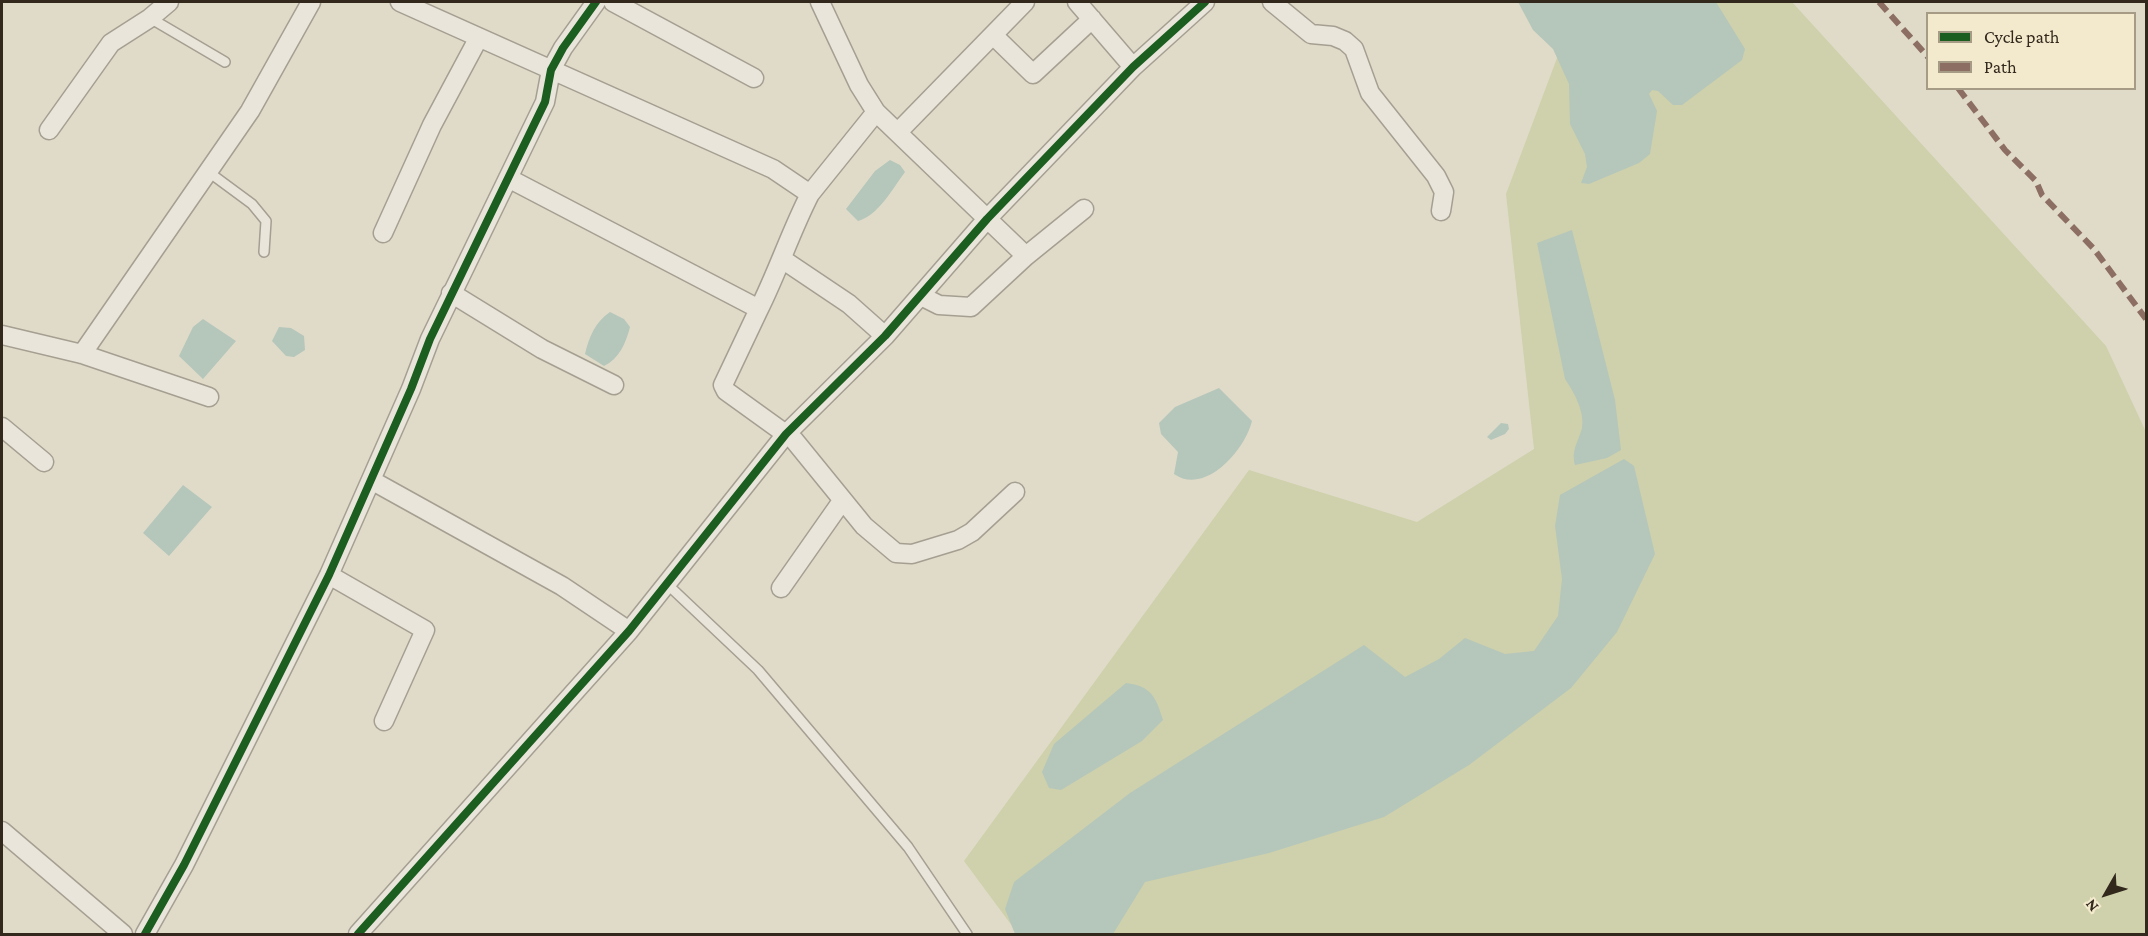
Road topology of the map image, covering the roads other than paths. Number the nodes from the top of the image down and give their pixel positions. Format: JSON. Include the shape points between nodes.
{"nodes":[{"id":1,"x":169,"y":2,"type":"edge"},
{"id":2,"x":310,"y":2,"type":"edge"},
{"id":3,"x":400,"y":2,"type":"edge"},
{"id":4,"x":596,"y":2,"type":"edge"},
{"id":5,"x":613,"y":2,"type":"edge"},
{"id":6,"x":820,"y":2,"type":"edge"},
{"id":7,"x":1025,"y":2,"type":"edge"},
{"id":8,"x":1077,"y":2,"type":"edge"},
{"id":9,"x":1205,"y":2,"type":"edge"},
{"id":10,"x":1272,"y":2,"type":"edge"},
{"id":11,"x":150,"y":18,"type":"junction"},
{"id":12,"x":1092,"y":19,"type":"junction"},
{"id":13,"x":993,"y":35,"type":"junction"},
{"id":14,"x":478,"y":39,"type":"junction"},
{"id":15,"x":225,"y":62,"type":"dead end"},
{"id":16,"x":1133,"y":67,"type":"junction"},
{"id":17,"x":551,"y":70,"type":"junction"},
{"id":18,"x":754,"y":78,"type":"dead end"},
{"id":19,"x":876,"y":112,"type":"junction"},
{"id":20,"x":49,"y":130,"type":"dead end"},
{"id":21,"x":898,"y":132,"type":"junction"},
{"id":22,"x":210,"y":173,"type":"junction"},
{"id":23,"x":508,"y":178,"type":"junction"},
{"id":24,"x":810,"y":194,"type":"junction"},
{"id":25,"x":1084,"y":209,"type":"dead end"},
{"id":26,"x":1441,"y":211,"type":"dead end"},
{"id":27,"x":987,"y":219,"type":"junction"},
{"id":28,"x":383,"y":233,"type":"dead end"},
{"id":29,"x":264,"y":252,"type":"dead end"},
{"id":30,"x":1026,"y":256,"type":"junction"},
{"id":31,"x":782,"y":259,"type":"junction"},
{"id":32,"x":451,"y":293,"type":"junction"},
{"id":33,"x":921,"y":296,"type":"junction"},
{"id":34,"x":759,"y":309,"type":"junction"},
{"id":35,"x":2,"y":335,"type":"edge"},
{"id":36,"x":885,"y":336,"type":"junction"},
{"id":37,"x":82,"y":354,"type":"junction"},
{"id":38,"x":614,"y":385,"type":"dead end"},
{"id":39,"x":209,"y":398,"type":"dead end"},
{"id":40,"x":2,"y":428,"type":"edge"},
{"id":41,"x":786,"y":434,"type":"junction"},
{"id":42,"x":44,"y":462,"type":"dead end"},
{"id":43,"x":371,"y":480,"type":"junction"},
{"id":44,"x":1015,"y":492,"type":"dead end"},
{"id":45,"x":842,"y":501,"type":"junction"},
{"id":46,"x":329,"y":575,"type":"junction"},
{"id":47,"x":667,"y":584,"type":"junction"},
{"id":48,"x":781,"y":588,"type":"dead end"},
{"id":49,"x":629,"y":631,"type":"junction"},
{"id":50,"x":384,"y":721,"type":"dead end"},
{"id":51,"x":2,"y":831,"type":"edge"},
{"id":52,"x":123,"y":934,"type":"edge"},
{"id":53,"x":145,"y":934,"type":"edge"},
{"id":54,"x":358,"y":934,"type":"edge"},
{"id":55,"x":967,"y":934,"type":"edge"}],
"edges":[{"from":1,"to":11,"type":"street"},
{"from":2,"to":22,"type":"street","via":[[250,111]]},
{"from":3,"to":14,"type":"street"},
{"from":4,"to":17,"type":"street"},
{"from":5,"to":18,"type":"street"},
{"from":6,"to":19,"type":"street"},
{"from":7,"to":13,"type":"street"},
{"from":8,"to":12,"type":"street"},
{"from":9,"to":16,"type":"street"},
{"from":10,"to":26,"type":"street","via":[[1311,34],[1333,36],[1354,49],[1370,93],[1436,176],[1444,192]]},
{"from":11,"to":15,"type":"lane"},
{"from":11,"to":20,"type":"street","via":[[111,43]]},
{"from":12,"to":13,"type":"street","via":[[1034,74]]},
{"from":12,"to":16,"type":"street"},
{"from":13,"to":21,"type":"street"},
{"from":14,"to":17,"type":"street"},
{"from":14,"to":28,"type":"street","via":[[432,125]]},
{"from":16,"to":27,"type":"street"},
{"from":17,"to":23,"type":"street","via":[[545,102]]},
{"from":17,"to":24,"type":"street","via":[[773,169]]},
{"from":19,"to":21,"type":"street"},
{"from":19,"to":24,"type":"street"},
{"from":21,"to":27,"type":"street"},
{"from":22,"to":29,"type":"lane","via":[[252,204],[266,221]]},
{"from":22,"to":37,"type":"street"},
{"from":23,"to":32,"type":"street"},
{"from":23,"to":34,"type":"street"},
{"from":24,"to":31,"type":"street","via":[[792,228]]},
{"from":25,"to":30,"type":"street"},
{"from":27,"to":30,"type":"street"},
{"from":27,"to":33,"type":"street"},
{"from":30,"to":33,"type":"street","via":[[971,307],[939,305]]},
{"from":31,"to":34,"type":"street"},
{"from":31,"to":36,"type":"street","via":[[849,304]]},
{"from":32,"to":38,"type":"street","via":[[542,349]]},
{"from":32,"to":43,"type":"street"},
{"from":33,"to":36,"type":"street"},
{"from":34,"to":41,"type":"street","via":[[723,385]]},
{"from":35,"to":37,"type":"street"},
{"from":36,"to":41,"type":"street"},
{"from":37,"to":39,"type":"street"},
{"from":40,"to":42,"type":"street"},
{"from":41,"to":45,"type":"street"},
{"from":41,"to":47,"type":"street"},
{"from":43,"to":46,"type":"street"},
{"from":43,"to":49,"type":"street","via":[[552,580]]},
{"from":44,"to":45,"type":"street","via":[[972,532],[939,548],[912,554],[896,553],[884,544]]},
{"from":45,"to":48,"type":"street"},
{"from":46,"to":50,"type":"street","via":[[425,630]]},
{"from":46,"to":53,"type":"street","via":[[164,905]]},
{"from":47,"to":49,"type":"street"},
{"from":47,"to":55,"type":"lane","via":[[758,670],[908,847]]},
{"from":49,"to":54,"type":"street"},
{"from":51,"to":52,"type":"street"}]}
